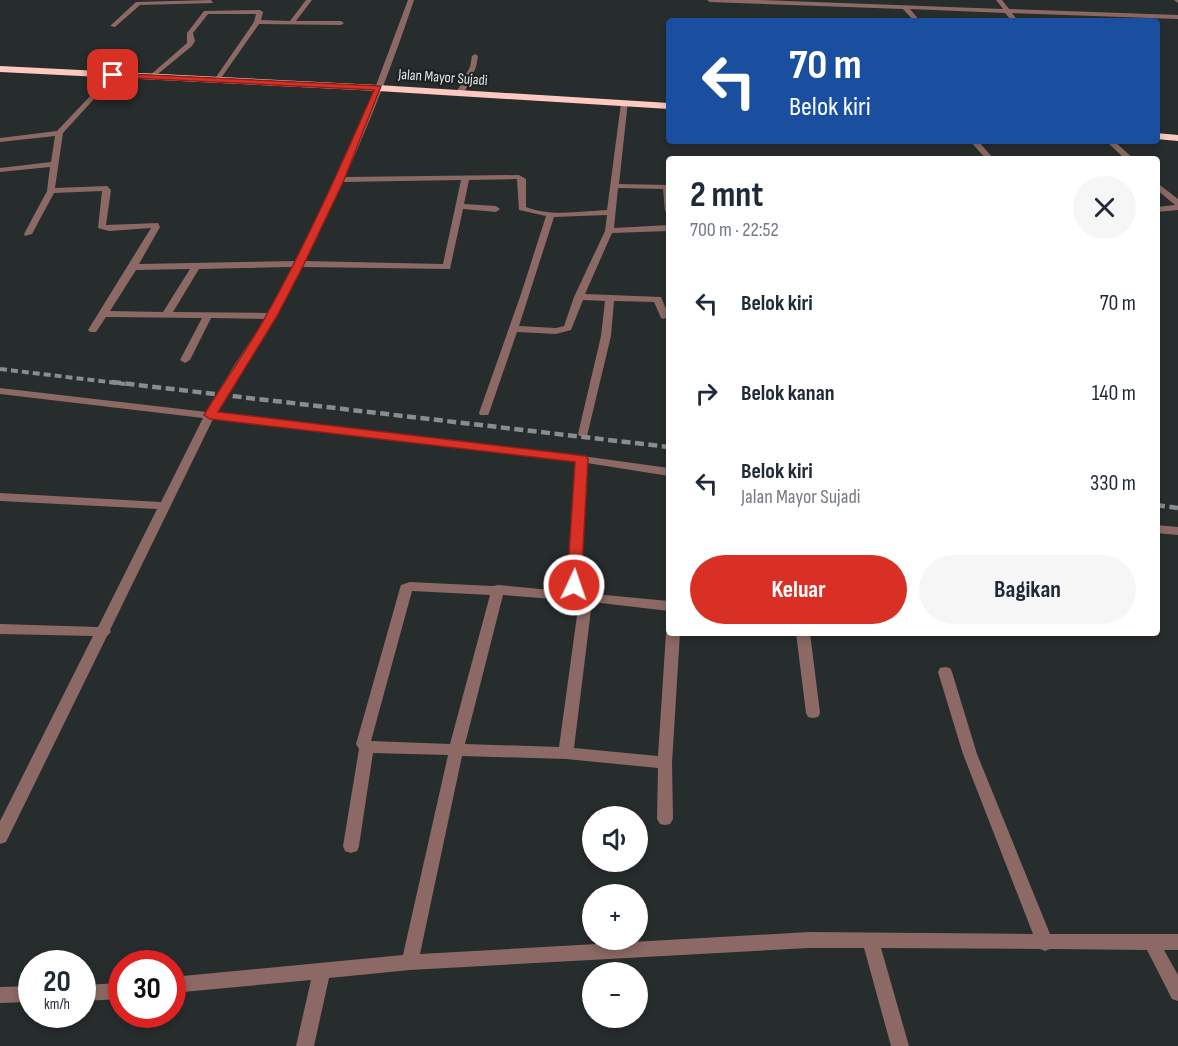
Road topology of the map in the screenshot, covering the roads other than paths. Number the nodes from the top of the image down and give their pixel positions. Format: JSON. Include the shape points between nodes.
{"nodes":[{"id":1,"x":309,"y":0,"type":"edge"},
{"id":2,"x":411,"y":0,"type":"edge"},
{"id":3,"x":710,"y":0,"type":"edge"},
{"id":4,"x":731,"y":0,"type":"edge"},
{"id":5,"x":920,"y":0,"type":"edge"},
{"id":6,"x":999,"y":0,"type":"edge"},
{"id":7,"x":212,"y":1,"type":"edge"},
{"id":8,"x":905,"y":7,"type":"junction"},
{"id":9,"x":927,"y":7,"type":"junction"},
{"id":10,"x":1008,"y":10,"type":"junction"},
{"id":11,"x":206,"y":12,"type":"junction"},
{"id":12,"x":1054,"y":12,"type":"junction"},
{"id":13,"x":1178,"y":17,"type":"edge"},
{"id":14,"x":914,"y":18,"type":"edge"},
{"id":15,"x":1013,"y":18,"type":"edge"},
{"id":16,"x":1058,"y":18,"type":"edge"},
{"id":17,"x":257,"y":22,"type":"junction"},
{"id":18,"x":291,"y":23,"type":"junction"},
{"id":19,"x":341,"y":23,"type":"dead end"},
{"id":20,"x":113,"y":26,"type":"dead end"},
{"id":21,"x":475,"y":56,"type":"dead end"},
{"id":22,"x":0,"y":69,"type":"edge"},
{"id":23,"x":113,"y":75,"type":"junction"},
{"id":24,"x":151,"y":77,"type":"junction"},
{"id":25,"x":217,"y":80,"type":"junction"},
{"id":26,"x":378,"y":88,"type":"junction"},
{"id":27,"x":460,"y":93,"type":"junction"},
{"id":28,"x":625,"y":103,"type":"junction"},
{"id":29,"x":666,"y":106,"type":"edge"},
{"id":30,"x":59,"y":134,"type":"junction"},
{"id":31,"x":1160,"y":136,"type":"edge"},
{"id":32,"x":1178,"y":138,"type":"edge"},
{"id":33,"x":0,"y":140,"type":"edge"},
{"id":34,"x":977,"y":144,"type":"edge"},
{"id":35,"x":1113,"y":144,"type":"edge"},
{"id":36,"x":987,"y":156,"type":"edge"},
{"id":37,"x":1127,"y":156,"type":"edge"},
{"id":38,"x":56,"y":164,"type":"junction"},
{"id":39,"x":0,"y":170,"type":"edge"},
{"id":40,"x":465,"y":179,"type":"junction"},
{"id":41,"x":340,"y":180,"type":"junction"},
{"id":42,"x":616,"y":186,"type":"junction"},
{"id":43,"x":666,"y":187,"type":"edge"},
{"id":44,"x":1160,"y":188,"type":"edge"},
{"id":45,"x":51,"y":191,"type":"junction"},
{"id":46,"x":1178,"y":205,"type":"edge"},
{"id":47,"x":459,"y":206,"type":"junction"},
{"id":48,"x":495,"y":209,"type":"dead end"},
{"id":49,"x":1160,"y":209,"type":"edge"},
{"id":50,"x":612,"y":212,"type":"junction"},
{"id":51,"x":550,"y":213,"type":"junction"},
{"id":52,"x":666,"y":228,"type":"edge"},
{"id":53,"x":609,"y":231,"type":"junction"},
{"id":54,"x":28,"y":234,"type":"dead end"},
{"id":55,"x":299,"y":264,"type":"junction"},
{"id":56,"x":196,"y":266,"type":"junction"},
{"id":57,"x":133,"y":267,"type":"junction"},
{"id":58,"x":579,"y":297,"type":"junction"},
{"id":59,"x":610,"y":298,"type":"junction"},
{"id":60,"x":103,"y":314,"type":"junction"},
{"id":61,"x":165,"y":315,"type":"junction"},
{"id":62,"x":207,"y":316,"type":"junction"},
{"id":63,"x":272,"y":316,"type":"junction"},
{"id":64,"x":664,"y":316,"type":"dead end"},
{"id":65,"x":514,"y":328,"type":"junction"},
{"id":66,"x":93,"y":330,"type":"dead end"},
{"id":67,"x":185,"y":360,"type":"dead end"},
{"id":68,"x":0,"y":391,"type":"edge"},
{"id":69,"x":484,"y":413,"type":"dead end"},
{"id":70,"x":210,"y":415,"type":"junction"},
{"id":71,"x":584,"y":434,"type":"dead end"},
{"id":72,"x":582,"y":459,"type":"junction"},
{"id":73,"x":666,"y":472,"type":"edge"},
{"id":74,"x":0,"y":497,"type":"edge"},
{"id":75,"x":165,"y":506,"type":"junction"},
{"id":76,"x":1160,"y":529,"type":"edge"},
{"id":77,"x":1178,"y":531,"type":"edge"},
{"id":78,"x":574,"y":585,"type":"dead end"},
{"id":79,"x":498,"y":589,"type":"junction"},
{"id":80,"x":586,"y":597,"type":"junction"},
{"id":81,"x":666,"y":606,"type":"edge"},
{"id":82,"x":0,"y":629,"type":"edge"},
{"id":83,"x":104,"y":632,"type":"junction"},
{"id":84,"x":673,"y":636,"type":"edge"},
{"id":85,"x":803,"y":636,"type":"edge"},
{"id":86,"x":945,"y":672,"type":"dead end"},
{"id":87,"x":813,"y":713,"type":"dead end"},
{"id":88,"x":367,"y":747,"type":"junction"},
{"id":89,"x":456,"y":750,"type":"junction"},
{"id":90,"x":566,"y":753,"type":"junction"},
{"id":91,"x":665,"y":762,"type":"junction"},
{"id":92,"x":665,"y":819,"type":"dead end"},
{"id":93,"x":0,"y":837,"type":"edge"},
{"id":94,"x":351,"y":846,"type":"dead end"},
{"id":95,"x":871,"y":941,"type":"junction"},
{"id":96,"x":1151,"y":941,"type":"junction"},
{"id":97,"x":1178,"y":942,"type":"edge"},
{"id":98,"x":1045,"y":943,"type":"junction"},
{"id":99,"x":410,"y":962,"type":"junction"},
{"id":100,"x":322,"y":970,"type":"junction"},
{"id":101,"x":186,"y":985,"type":"edge"},
{"id":102,"x":1178,"y":993,"type":"edge"},
{"id":103,"x":18,"y":994,"type":"edge"},
{"id":104,"x":0,"y":995,"type":"edge"},
{"id":105,"x":305,"y":1046,"type":"edge"},
{"id":106,"x":900,"y":1046,"type":"edge"}],
"edges":[{"from":1,"to":18,"type":"street"},
{"from":2,"to":26,"type":"street"},
{"from":3,"to":4,"type":"street"},
{"from":4,"to":8,"type":"street"},
{"from":5,"to":9,"type":"street"},
{"from":6,"to":10,"type":"street"},
{"from":7,"to":11,"type":"street"},
{"from":7,"to":20,"type":"street","via":[[138,3]]},
{"from":8,"to":9,"type":"street"},
{"from":8,"to":14,"type":"street"},
{"from":9,"to":10,"type":"street"},
{"from":10,"to":12,"type":"street"},
{"from":10,"to":15,"type":"street"},
{"from":11,"to":17,"type":"street","via":[[260,12]]},
{"from":11,"to":24,"type":"street","via":[[190,33],[189,46]]},
{"from":12,"to":13,"type":"street"},
{"from":12,"to":16,"type":"street"},
{"from":17,"to":18,"type":"street"},
{"from":17,"to":25,"type":"street"},
{"from":18,"to":19,"type":"street"},
{"from":21,"to":27,"type":"street"},
{"from":22,"to":23,"type":"highway","name":"Jalan Mayor Sujadi"},
{"from":23,"to":24,"type":"highway","name":"Jalan Mayor Sujadi"},
{"from":23,"to":30,"type":"street"},
{"from":24,"to":25,"type":"highway","name":"Jalan Mayor Sujadi"},
{"from":25,"to":26,"type":"highway","name":"Jalan Mayor Sujadi"},
{"from":26,"to":27,"type":"highway","name":"Jalan Mayor Sujadi"},
{"from":26,"to":41,"type":"street"},
{"from":27,"to":28,"type":"highway","name":"Jalan Mayor Sujadi"},
{"from":28,"to":29,"type":"highway","name":"Jalan Mayor Sujadi"},
{"from":28,"to":42,"type":"street"},
{"from":30,"to":33,"type":"street"},
{"from":30,"to":38,"type":"street"},
{"from":31,"to":32,"type":"highway"},
{"from":34,"to":36,"type":"street"},
{"from":35,"to":37,"type":"street"},
{"from":38,"to":39,"type":"street"},
{"from":38,"to":45,"type":"street"},
{"from":40,"to":41,"type":"street"},
{"from":40,"to":47,"type":"street"},
{"from":40,"to":51,"type":"street","via":[[519,177],[522,208]]},
{"from":41,"to":55,"type":"street"},
{"from":42,"to":43,"type":"street"},
{"from":42,"to":50,"type":"street"},
{"from":44,"to":46,"type":"street"},
{"from":45,"to":54,"type":"street"},
{"from":45,"to":57,"type":"street","via":[[104,188],[107,190],[101,226],[155,225]]},
{"from":46,"to":49,"type":"street"},
{"from":47,"to":48,"type":"street"},
{"from":47,"to":55,"type":"street","via":[[447,267]]},
{"from":50,"to":51,"type":"street"},
{"from":50,"to":53,"type":"street"},
{"from":51,"to":65,"type":"street"},
{"from":52,"to":53,"type":"street"},
{"from":53,"to":58,"type":"street"},
{"from":55,"to":56,"type":"street"},
{"from":55,"to":63,"type":"street"},
{"from":56,"to":57,"type":"street"},
{"from":56,"to":61,"type":"street"},
{"from":57,"to":60,"type":"street"},
{"from":58,"to":59,"type":"street"},
{"from":58,"to":65,"type":"street","via":[[564,331]]},
{"from":59,"to":64,"type":"street","via":[[658,299]]},
{"from":59,"to":71,"type":"street","via":[[606,336]]},
{"from":60,"to":61,"type":"street"},
{"from":60,"to":66,"type":"street"},
{"from":61,"to":62,"type":"street"},
{"from":62,"to":63,"type":"street"},
{"from":62,"to":67,"type":"street"},
{"from":63,"to":70,"type":"street"},
{"from":65,"to":69,"type":"street"},
{"from":68,"to":70,"type":"street"},
{"from":70,"to":72,"type":"street"},
{"from":70,"to":75,"type":"street"},
{"from":72,"to":73,"type":"street"},
{"from":72,"to":78,"type":"street"},
{"from":74,"to":75,"type":"street"},
{"from":75,"to":83,"type":"street"},
{"from":76,"to":77,"type":"street"},
{"from":79,"to":80,"type":"street"},
{"from":79,"to":88,"type":"street","via":[[414,585],[406,588],[363,744]]},
{"from":79,"to":89,"type":"street"},
{"from":80,"to":81,"type":"street"},
{"from":80,"to":90,"type":"street"},
{"from":82,"to":83,"type":"street"},
{"from":83,"to":93,"type":"street"},
{"from":84,"to":91,"type":"street"},
{"from":85,"to":87,"type":"street"},
{"from":86,"to":98,"type":"street","via":[[970,754]]},
{"from":88,"to":89,"type":"street"},
{"from":88,"to":94,"type":"street"},
{"from":89,"to":90,"type":"street"},
{"from":89,"to":99,"type":"street"},
{"from":90,"to":91,"type":"street"},
{"from":91,"to":92,"type":"street"},
{"from":95,"to":98,"type":"street"},
{"from":95,"to":99,"type":"street","via":[[809,940]]},
{"from":95,"to":106,"type":"street"},
{"from":96,"to":97,"type":"street"},
{"from":96,"to":98,"type":"street"},
{"from":96,"to":102,"type":"street"},
{"from":99,"to":100,"type":"street"},
{"from":100,"to":101,"type":"street"},
{"from":100,"to":105,"type":"street"},
{"from":103,"to":104,"type":"street"}]}
